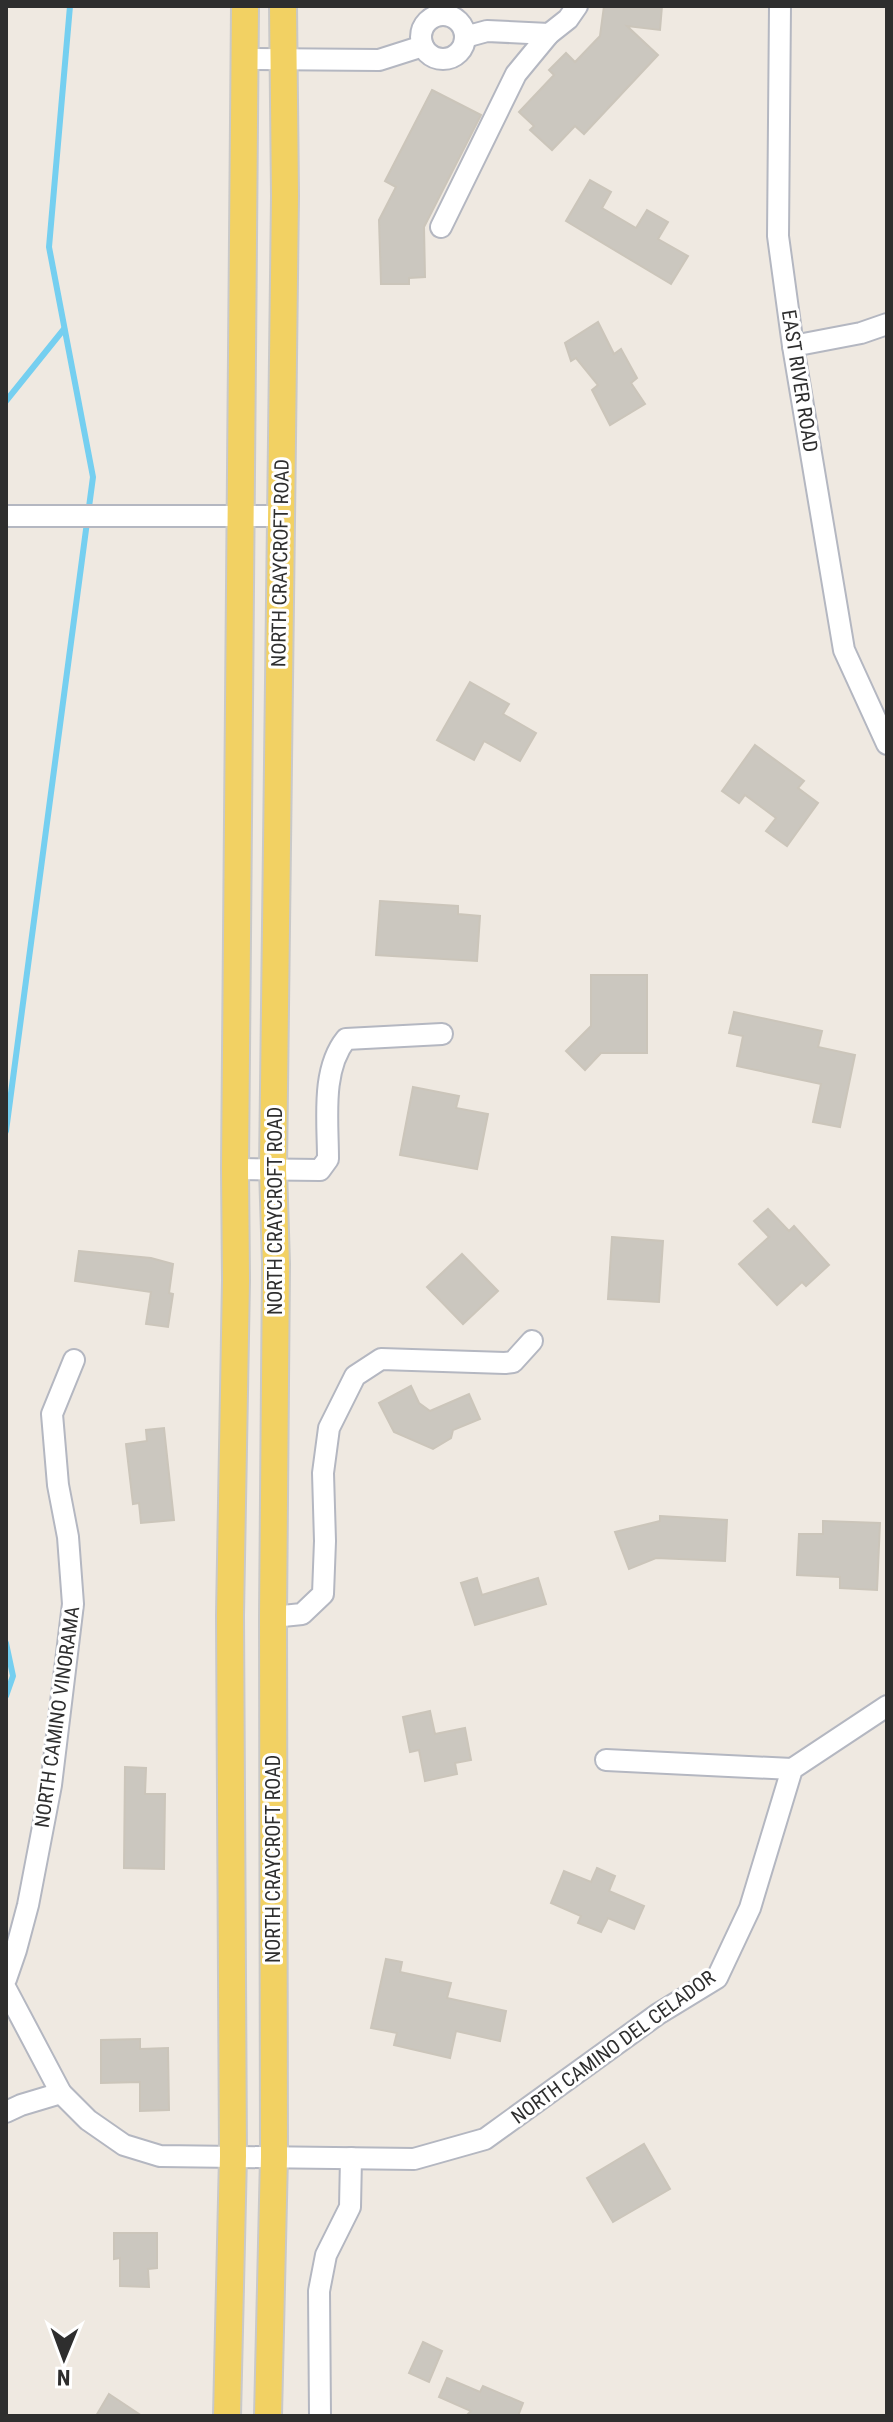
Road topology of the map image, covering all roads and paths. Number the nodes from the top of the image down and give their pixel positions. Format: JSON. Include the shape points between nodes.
{"nodes":[{"id":1,"x":245,"y":6,"type":"edge"},
{"id":2,"x":283,"y":6,"type":"edge"},
{"id":3,"x":577,"y":6,"type":"edge"},
{"id":4,"x":780,"y":6,"type":"edge"},
{"id":5,"x":549,"y":34,"type":"junction"},
{"id":6,"x":465,"y":37,"type":"junction"},
{"id":7,"x":423,"y":46,"type":"junction"},
{"id":8,"x":245,"y":59,"type":"junction"},
{"id":9,"x":284,"y":60,"type":"junction"},
{"id":10,"x":441,"y":227,"type":"dead end"},
{"id":11,"x":887,"y":324,"type":"edge"},
{"id":12,"x":793,"y":346,"type":"junction"},
{"id":13,"x":6,"y":516,"type":"edge"},
{"id":14,"x":240,"y":516,"type":"junction"},
{"id":15,"x":281,"y":516,"type":"junction"},
{"id":16,"x":887,"y":744,"type":"edge"},
{"id":17,"x":442,"y":1034,"type":"dead end"},
{"id":18,"x":235,"y":1169,"type":"junction"},
{"id":19,"x":273,"y":1169,"type":"junction"},
{"id":20,"x":532,"y":1341,"type":"dead end"},
{"id":21,"x":74,"y":1360,"type":"dead end"},
{"id":22,"x":273,"y":1617,"type":"junction"},
{"id":23,"x":887,"y":1706,"type":"edge"},
{"id":24,"x":606,"y":1760,"type":"dead end"},
{"id":25,"x":792,"y":1769,"type":"junction"},
{"id":26,"x":6,"y":1979,"type":"edge"},
{"id":27,"x":6,"y":1989,"type":"edge"},
{"id":28,"x":61,"y":2093,"type":"junction"},
{"id":29,"x":6,"y":2112,"type":"edge"},
{"id":30,"x":233,"y":2156,"type":"junction"},
{"id":31,"x":274,"y":2157,"type":"junction"},
{"id":32,"x":351,"y":2158,"type":"junction"},
{"id":33,"x":227,"y":2416,"type":"edge"},
{"id":34,"x":268,"y":2416,"type":"edge"},
{"id":35,"x":320,"y":2416,"type":"edge"}],
"edges":[{"from":1,"to":8,"type":"main road","name":"NORTH CRAYCROFT ROAD"},
{"from":2,"to":9,"type":"main road","name":"NORTH CRAYCROFT ROAD"},
{"from":3,"to":5,"type":"street"},
{"from":4,"to":12,"type":"street","name":"EAST RIVER ROAD","via":[[778,236]]},
{"from":5,"to":6,"type":"street","via":[[487,31]]},
{"from":5,"to":10,"type":"street","via":[[516,74]]},
{"from":6,"to":7,"type":"street","via":[[458,53],[445,59]]},
{"from":6,"to":7,"type":"street","via":[[457,21],[437,16],[422,30]]},
{"from":7,"to":9,"type":"street","via":[[379,60]]},
{"from":8,"to":9,"type":"street"},
{"from":8,"to":14,"type":"main road","name":"NORTH CRAYCROFT ROAD"},
{"from":9,"to":15,"type":"main road","name":"NORTH CRAYCROFT ROAD"},
{"from":11,"to":12,"type":"street"},
{"from":12,"to":16,"type":"street","name":"EAST RIVER ROAD","via":[[844,650]]},
{"from":13,"to":14,"type":"street"},
{"from":14,"to":15,"type":"street"},
{"from":14,"to":18,"type":"main road","name":"NORTH CRAYCROFT ROAD"},
{"from":15,"to":19,"type":"main road","name":"NORTH CRAYCROFT ROAD"},
{"from":17,"to":19,"type":"street","via":[[346,1039],[335,1052],[330,1076],[328,1159],[320,1170]]},
{"from":18,"to":19,"type":"street"},
{"from":18,"to":30,"type":"main road","name":"NORTH CRAYCROFT ROAD","via":[[230,1615]]},
{"from":19,"to":22,"type":"main road","name":"NORTH CRAYCROFT ROAD"},
{"from":20,"to":22,"type":"street","via":[[513,1362],[381,1359],[355,1376],[329,1428],[323,1473],[323,1594],[302,1614]]},
{"from":21,"to":26,"type":"street","name":"NORTH CAMINO VINORAMA","via":[[52,1414],[73,1604],[51,1785],[28,1905]]},
{"from":22,"to":31,"type":"main road","name":"NORTH CRAYCROFT ROAD"},
{"from":23,"to":25,"type":"street"},
{"from":24,"to":25,"type":"street"},
{"from":25,"to":32,"type":"street","name":"NORTH CAMINO DEL CELADOR","via":[[750,1908],[717,1978],[658,2014],[485,2139],[414,2159]]},
{"from":27,"to":28,"type":"street","name":"NORTH CAMINO DEL CELADOR"},
{"from":28,"to":29,"type":"street"},
{"from":28,"to":30,"type":"street","name":"NORTH CAMINO DEL CELADOR","via":[[124,2145],[160,2156]]},
{"from":30,"to":31,"type":"street","name":"NORTH CAMINO DEL CELADOR"},
{"from":30,"to":33,"type":"main road","name":"NORTH CRAYCROFT ROAD"},
{"from":31,"to":32,"type":"street","name":"NORTH CAMINO DEL CELADOR"},
{"from":31,"to":34,"type":"main road","name":"NORTH CRAYCROFT ROAD"},
{"from":32,"to":35,"type":"street","via":[[350,2207],[326,2255],[319,2291]]}]}
